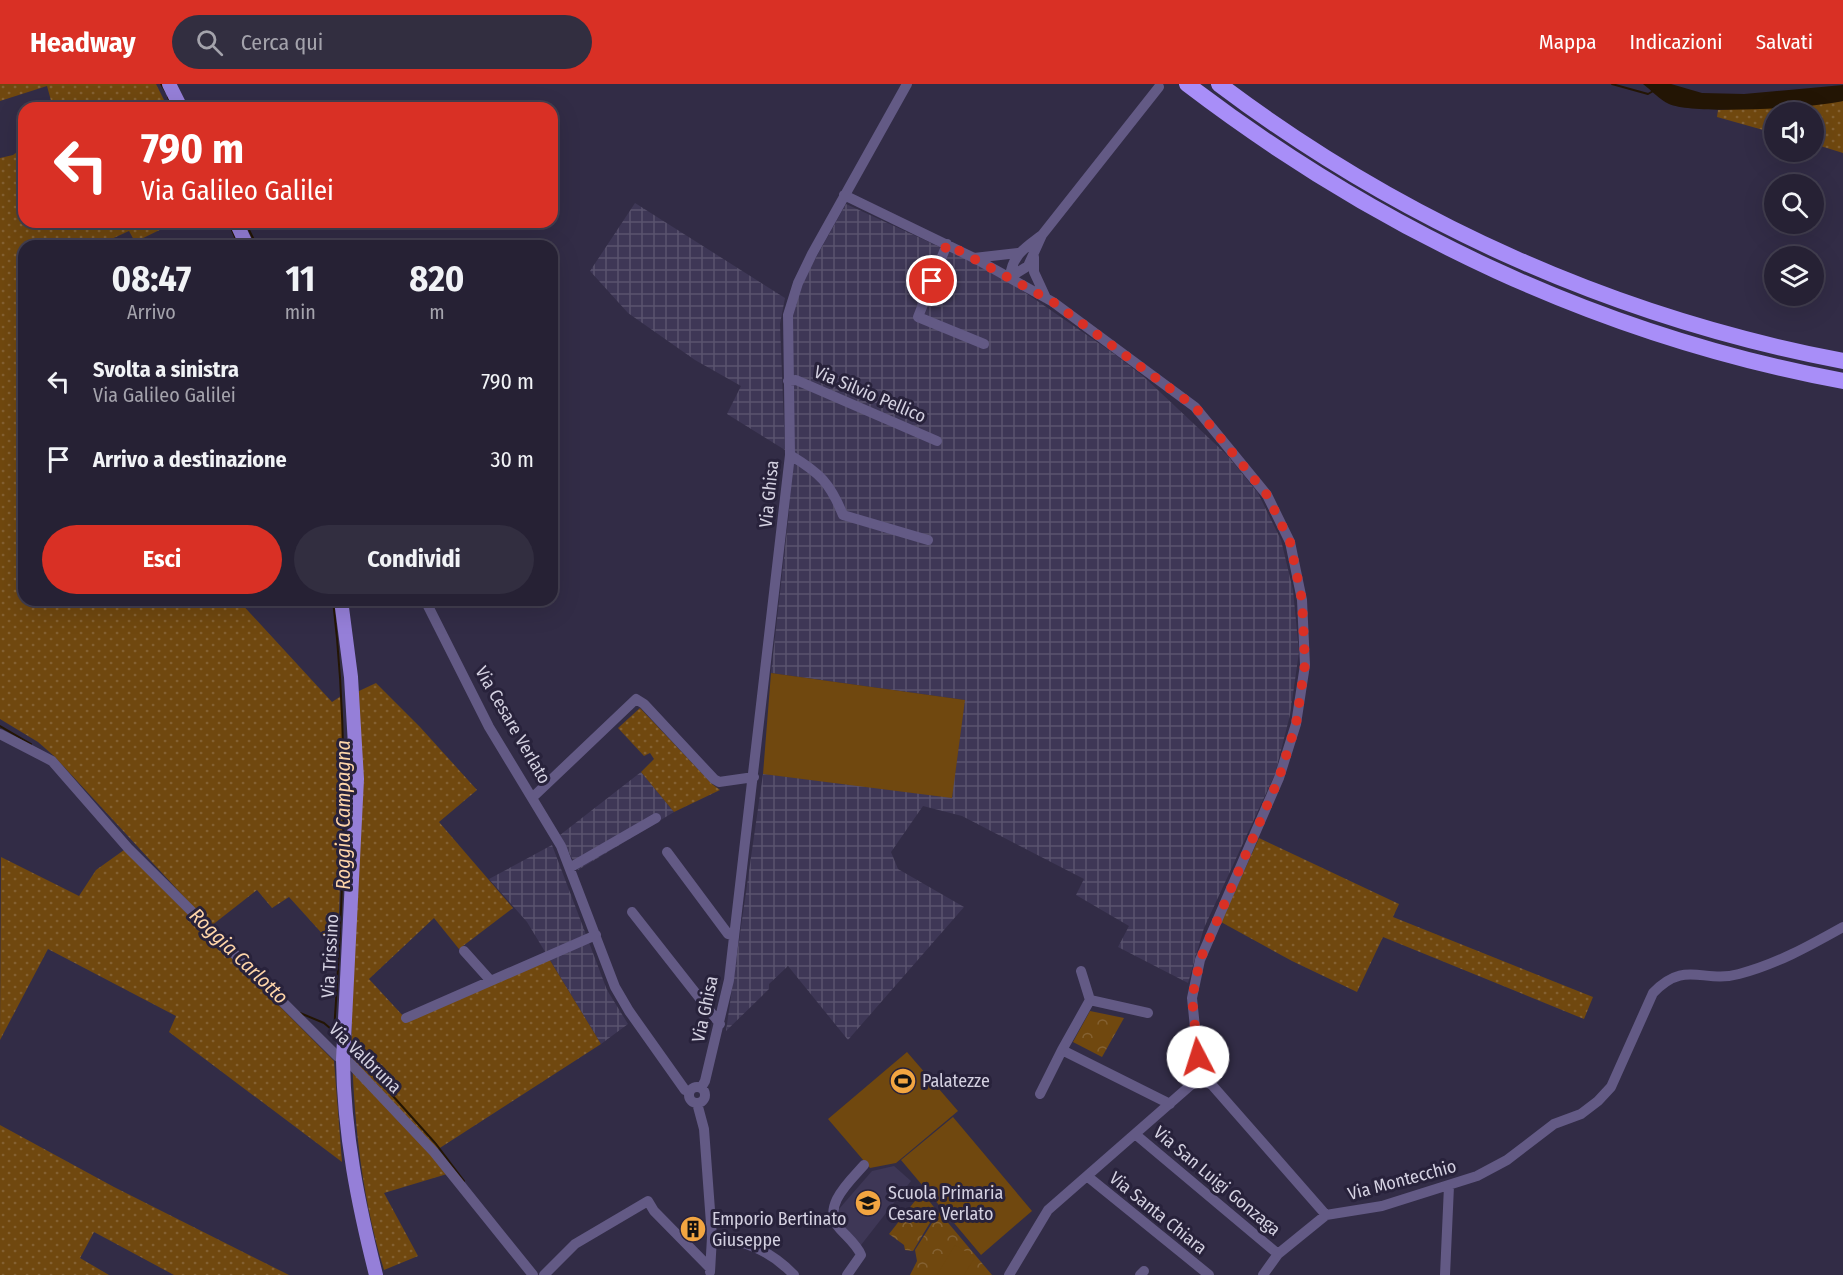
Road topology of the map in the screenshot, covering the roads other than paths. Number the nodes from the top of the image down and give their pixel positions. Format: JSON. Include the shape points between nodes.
{"nodes":[{"id":1,"x":169,"y":84,"type":"edge"},
{"id":2,"x":907,"y":84,"type":"edge"},
{"id":3,"x":1187,"y":84,"type":"edge"},
{"id":4,"x":1220,"y":84,"type":"edge"},
{"id":5,"x":1159,"y":87,"type":"dead end"},
{"id":6,"x":178,"y":102,"type":"edge"},
{"id":7,"x":844,"y":195,"type":"junction"},
{"id":8,"x":1042,"y":235,"type":"junction"},
{"id":9,"x":947,"y":244,"type":"junction"},
{"id":10,"x":1018,"y":253,"type":"junction"},
{"id":11,"x":1034,"y":257,"type":"junction"},
{"id":12,"x":974,"y":258,"type":"junction"},
{"id":13,"x":1010,"y":278,"type":"junction"},
{"id":14,"x":1047,"y":298,"type":"junction"},
{"id":15,"x":984,"y":344,"type":"dead end"},
{"id":16,"x":1843,"y":361,"type":"edge"},
{"id":17,"x":788,"y":381,"type":"junction"},
{"id":18,"x":1843,"y":381,"type":"edge"},
{"id":19,"x":937,"y":441,"type":"dead end"},
{"id":20,"x":790,"y":455,"type":"junction"},
{"id":21,"x":928,"y":540,"type":"dead end"},
{"id":22,"x":343,"y":606,"type":"edge"},
{"id":23,"x":428,"y":606,"type":"edge"},
{"id":24,"x":0,"y":734,"type":"edge"},
{"id":25,"x":754,"y":777,"type":"junction"},
{"id":26,"x":533,"y":797,"type":"junction"},
{"id":27,"x":656,"y":818,"type":"dead end"},
{"id":28,"x":667,"y":852,"type":"dead end"},
{"id":29,"x":571,"y":867,"type":"junction"},
{"id":30,"x":632,"y":912,"type":"dead end"},
{"id":31,"x":1843,"y":927,"type":"edge"},
{"id":32,"x":596,"y":935,"type":"junction"},
{"id":33,"x":734,"y":935,"type":"junction"},
{"id":34,"x":464,"y":951,"type":"dead end"},
{"id":35,"x":1081,"y":971,"type":"dead end"},
{"id":36,"x":490,"y":980,"type":"junction"},
{"id":37,"x":1090,"y":1000,"type":"junction"},
{"id":38,"x":1148,"y":1013,"type":"dead end"},
{"id":39,"x":406,"y":1018,"type":"dead end"},
{"id":40,"x":720,"y":1024,"type":"junction"},
{"id":41,"x":1062,"y":1050,"type":"junction"},
{"id":42,"x":343,"y":1060,"type":"junction"},
{"id":43,"x":1200,"y":1077,"type":"junction"},
{"id":44,"x":695,"y":1090,"type":"junction"},
{"id":45,"x":1040,"y":1094,"type":"dead end"},
{"id":46,"x":1170,"y":1104,"type":"junction"},
{"id":47,"x":1136,"y":1134,"type":"junction"},
{"id":48,"x":864,"y":1165,"type":"dead end"},
{"id":49,"x":1087,"y":1176,"type":"junction"},
{"id":50,"x":1449,"y":1186,"type":"junction"},
{"id":51,"x":1326,"y":1215,"type":"junction"},
{"id":52,"x":712,"y":1237,"type":"junction"},
{"id":53,"x":1278,"y":1254,"type":"junction"},
{"id":54,"x":710,"y":1272,"type":"edge"},
{"id":55,"x":1015,"y":1273,"type":"edge"},
{"id":56,"x":376,"y":1275,"type":"edge"},
{"id":57,"x":533,"y":1275,"type":"edge"},
{"id":58,"x":544,"y":1275,"type":"edge"},
{"id":59,"x":794,"y":1275,"type":"edge"},
{"id":60,"x":847,"y":1275,"type":"edge"},
{"id":61,"x":1209,"y":1275,"type":"edge"},
{"id":62,"x":1263,"y":1275,"type":"edge"},
{"id":63,"x":1445,"y":1275,"type":"edge"}],
"edges":[{"from":1,"to":6,"type":"main road"},
{"from":2,"to":7,"type":"street","name":"Via Ghisa"},
{"from":3,"to":18,"type":"highway","via":[[1342,191],[1473,261],[1640,329],[1721,354]]},
{"from":4,"to":16,"type":"highway","via":[[1306,145],[1379,190],[1514,258],[1600,293],[1699,326]]},
{"from":5,"to":8,"type":"street"},
{"from":7,"to":9,"type":"street"},
{"from":7,"to":17,"type":"street","name":"Via Ghisa","via":[[792,299],[787,330]]},
{"from":8,"to":10,"type":"street"},
{"from":8,"to":11,"type":"street"},
{"from":9,"to":12,"type":"street"},
{"from":9,"to":15,"type":"street","via":[[918,317]]},
{"from":10,"to":12,"type":"street"},
{"from":10,"to":13,"type":"street"},
{"from":11,"to":13,"type":"street","via":[[1024,270]]},
{"from":11,"to":14,"type":"street","via":[[1034,272]]},
{"from":12,"to":13,"type":"street"},
{"from":13,"to":14,"type":"street"},
{"from":14,"to":43,"type":"street","via":[[1195,407],[1267,495],[1290,542],[1302,600],[1305,664],[1296,724],[1279,778],[1200,960],[1192,998]]},
{"from":17,"to":19,"type":"street","name":"Via Silvio Pellico","via":[[796,380]]},
{"from":17,"to":20,"type":"street","name":"Via Ghisa"},
{"from":20,"to":21,"type":"street","via":[[824,479],[843,515]]},
{"from":20,"to":25,"type":"street","name":"Via Ghisa"},
{"from":22,"to":42,"type":"main road","name":"Via Trissino","via":[[357,779]]},
{"from":23,"to":26,"type":"street","name":"Via Cesare Verlato","via":[[489,727]]},
{"from":24,"to":42,"type":"street","name":"Via Valbruna","via":[[52,761],[128,848]]},
{"from":25,"to":26,"type":"street","via":[[719,782],[714,779],[636,699]]},
{"from":25,"to":33,"type":"street","name":"Via Ghisa"},
{"from":26,"to":29,"type":"street","name":"Via Cesare Verlato"},
{"from":27,"to":29,"type":"street"},
{"from":28,"to":33,"type":"street","via":[[728,934]]},
{"from":29,"to":32,"type":"street","name":"Via Cesare Verlato"},
{"from":30,"to":40,"type":"street"},
{"from":31,"to":50,"type":"street","name":"Via Montecchio","via":[[1785,960],[1735,975],[1678,974],[1664,981],[1653,993],[1611,1087],[1598,1101],[1581,1114],[1554,1124],[1506,1160]]},
{"from":32,"to":36,"type":"street"},
{"from":32,"to":44,"type":"street","name":"Via Cesare Verlato","via":[[615,987],[629,1011],[685,1090]]},
{"from":33,"to":40,"type":"street","name":"Via Ghisa"},
{"from":34,"to":36,"type":"street"},
{"from":35,"to":37,"type":"street"},
{"from":36,"to":39,"type":"street"},
{"from":37,"to":38,"type":"street"},
{"from":37,"to":41,"type":"street"},
{"from":40,"to":44,"type":"street","name":"Via Ghisa","via":[[705,1081]]},
{"from":41,"to":45,"type":"street"},
{"from":41,"to":46,"type":"street"},
{"from":42,"to":56,"type":"main road","name":"Via Trissino","via":[[356,1197]]},
{"from":42,"to":57,"type":"street","name":"Via Valbruna","via":[[434,1152]]},
{"from":43,"to":46,"type":"street"},
{"from":43,"to":51,"type":"street","name":"Via Montecchio","via":[[1212,1085]]},
{"from":44,"to":52,"type":"street","via":[[705,1097],[697,1103],[704,1129]]},
{"from":46,"to":47,"type":"street"},
{"from":47,"to":49,"type":"street"},
{"from":47,"to":53,"type":"street","name":"Via San Luigi Gonzaga"},
{"from":48,"to":60,"type":"street","via":[[831,1212],[836,1225],[861,1255]]},
{"from":49,"to":55,"type":"street","via":[[1048,1210]]},
{"from":49,"to":61,"type":"street","name":"Via Santa Chiara"},
{"from":50,"to":51,"type":"street","name":"Via Montecchio","via":[[1382,1206]]},
{"from":50,"to":63,"type":"street"},
{"from":51,"to":53,"type":"street"},
{"from":52,"to":54,"type":"street"},
{"from":52,"to":59,"type":"street","via":[[752,1244]]},
{"from":53,"to":62,"type":"street"},
{"from":54,"to":58,"type":"street","via":[[648,1201],[575,1244]]}]}
